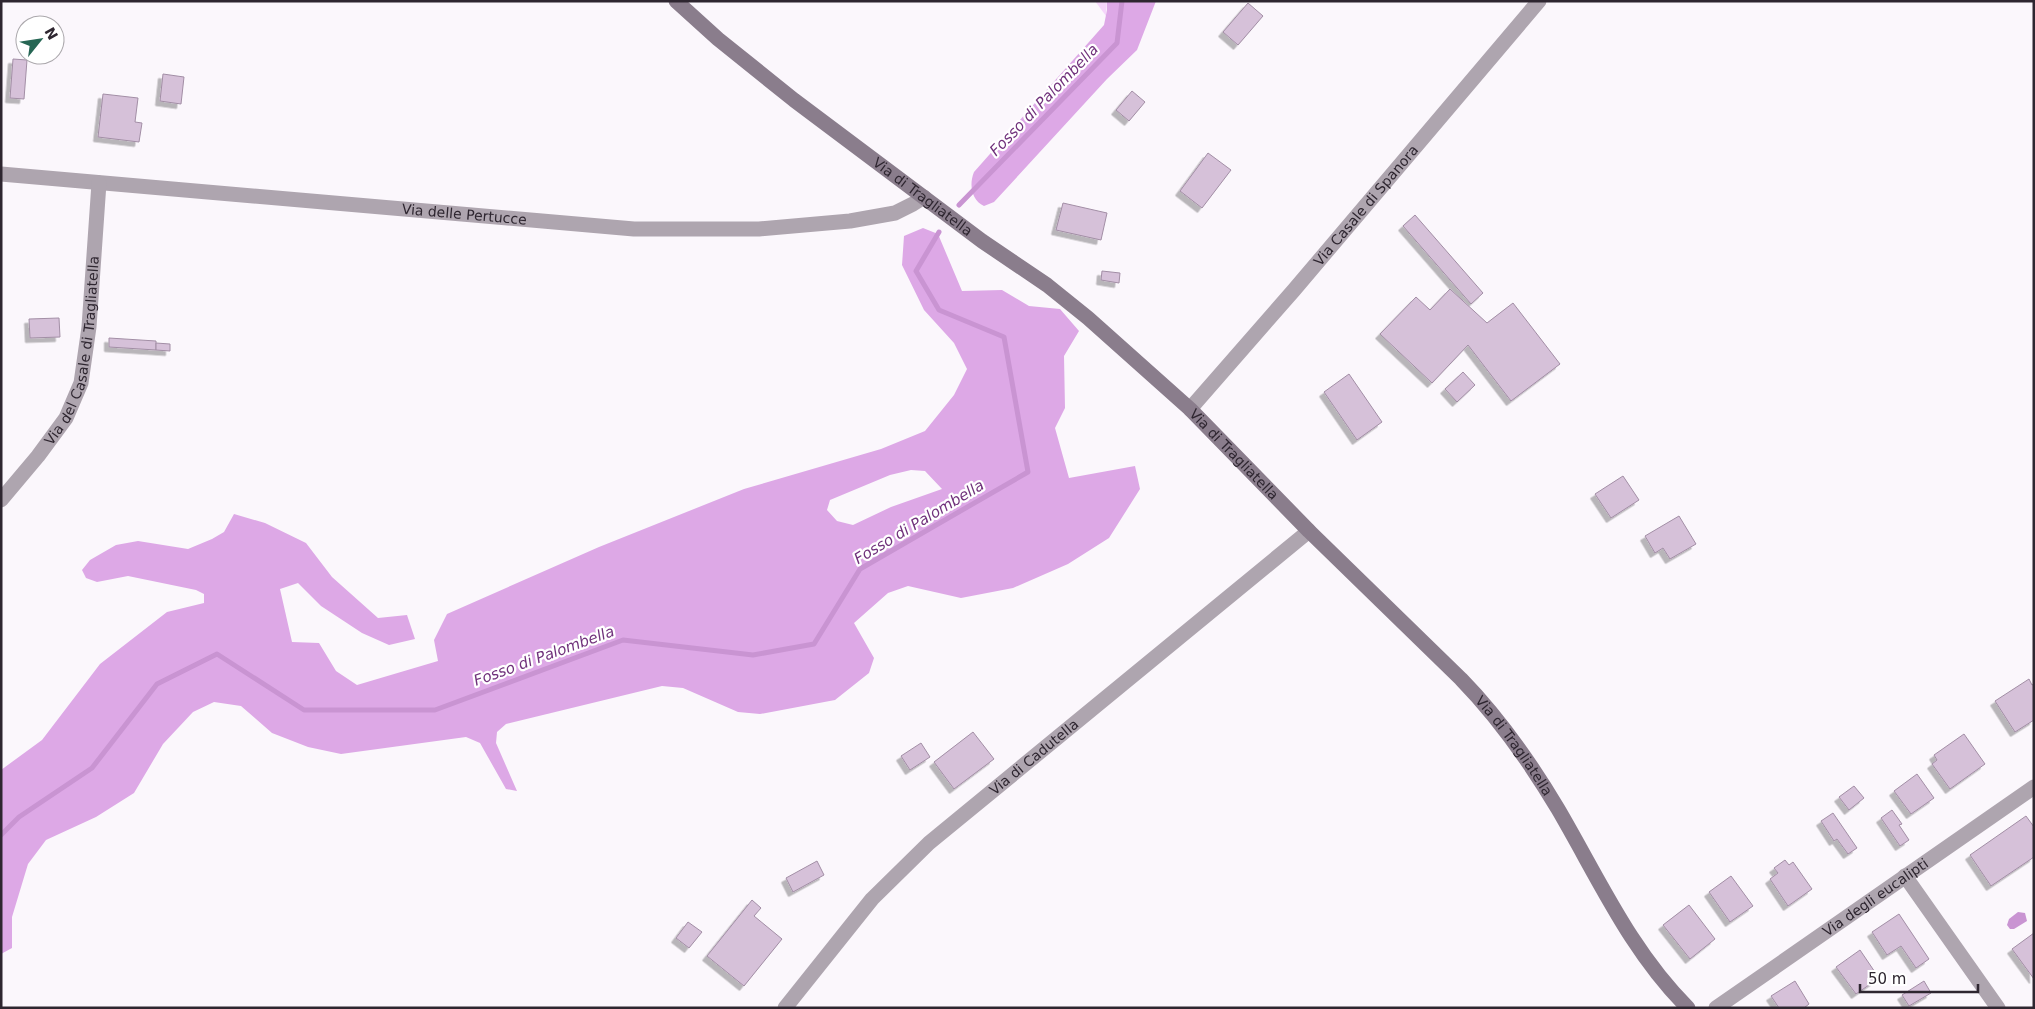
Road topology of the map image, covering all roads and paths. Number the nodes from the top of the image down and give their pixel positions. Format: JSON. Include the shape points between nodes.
{"nodes":[{"id":1,"x":676,"y":1,"type":"edge"},
{"id":2,"x":1539,"y":1,"type":"edge"},
{"id":3,"x":1,"y":174,"type":"edge"},
{"id":4,"x":99,"y":183,"type":"junction"},
{"id":5,"x":924,"y":197,"type":"junction"},
{"id":6,"x":1190,"y":409,"type":"junction"},
{"id":7,"x":1,"y":500,"type":"edge"},
{"id":8,"x":1308,"y":531,"type":"junction"},
{"id":9,"x":2034,"y":787,"type":"edge"},
{"id":10,"x":1905,"y":876,"type":"junction"},
{"id":11,"x":785,"y":1008,"type":"edge"},
{"id":12,"x":1688,"y":1008,"type":"edge"},
{"id":13,"x":1716,"y":1008,"type":"edge"},
{"id":14,"x":1998,"y":1008,"type":"edge"}],
"edges":[{"from":1,"to":5,"type":"street","name":"Via di Tragliatella","via":[[754,69]]},
{"from":2,"to":6,"type":"street","name":"Via Casale di Spanora"},
{"from":3,"to":4,"type":"street","name":"Via delle Pertucce"},
{"from":4,"to":5,"type":"street","name":"Via delle Pertucce","via":[[567,225],[662,230],[760,229],[850,221],[895,213]]},
{"from":4,"to":7,"type":"street","name":"Via del Casale di Tragliatella","via":[[89,327],[81,383],[66,418]]},
{"from":5,"to":6,"type":"street","name":"Via di Tragliatella","via":[[1066,300]]},
{"from":6,"to":8,"type":"street","name":"Via di Tragliatella"},
{"from":8,"to":11,"type":"street","name":"Via di Cadutella","via":[[929,843],[872,898]]},
{"from":8,"to":12,"type":"street","name":"Via di Tragliatella","via":[[1461,679],[1498,720],[1558,809],[1626,930]]},
{"from":9,"to":10,"type":"street","name":"Via degli eucalipti"},
{"from":10,"to":13,"type":"street","name":"Via degli eucalipti"},
{"from":10,"to":14,"type":"street"}]}
